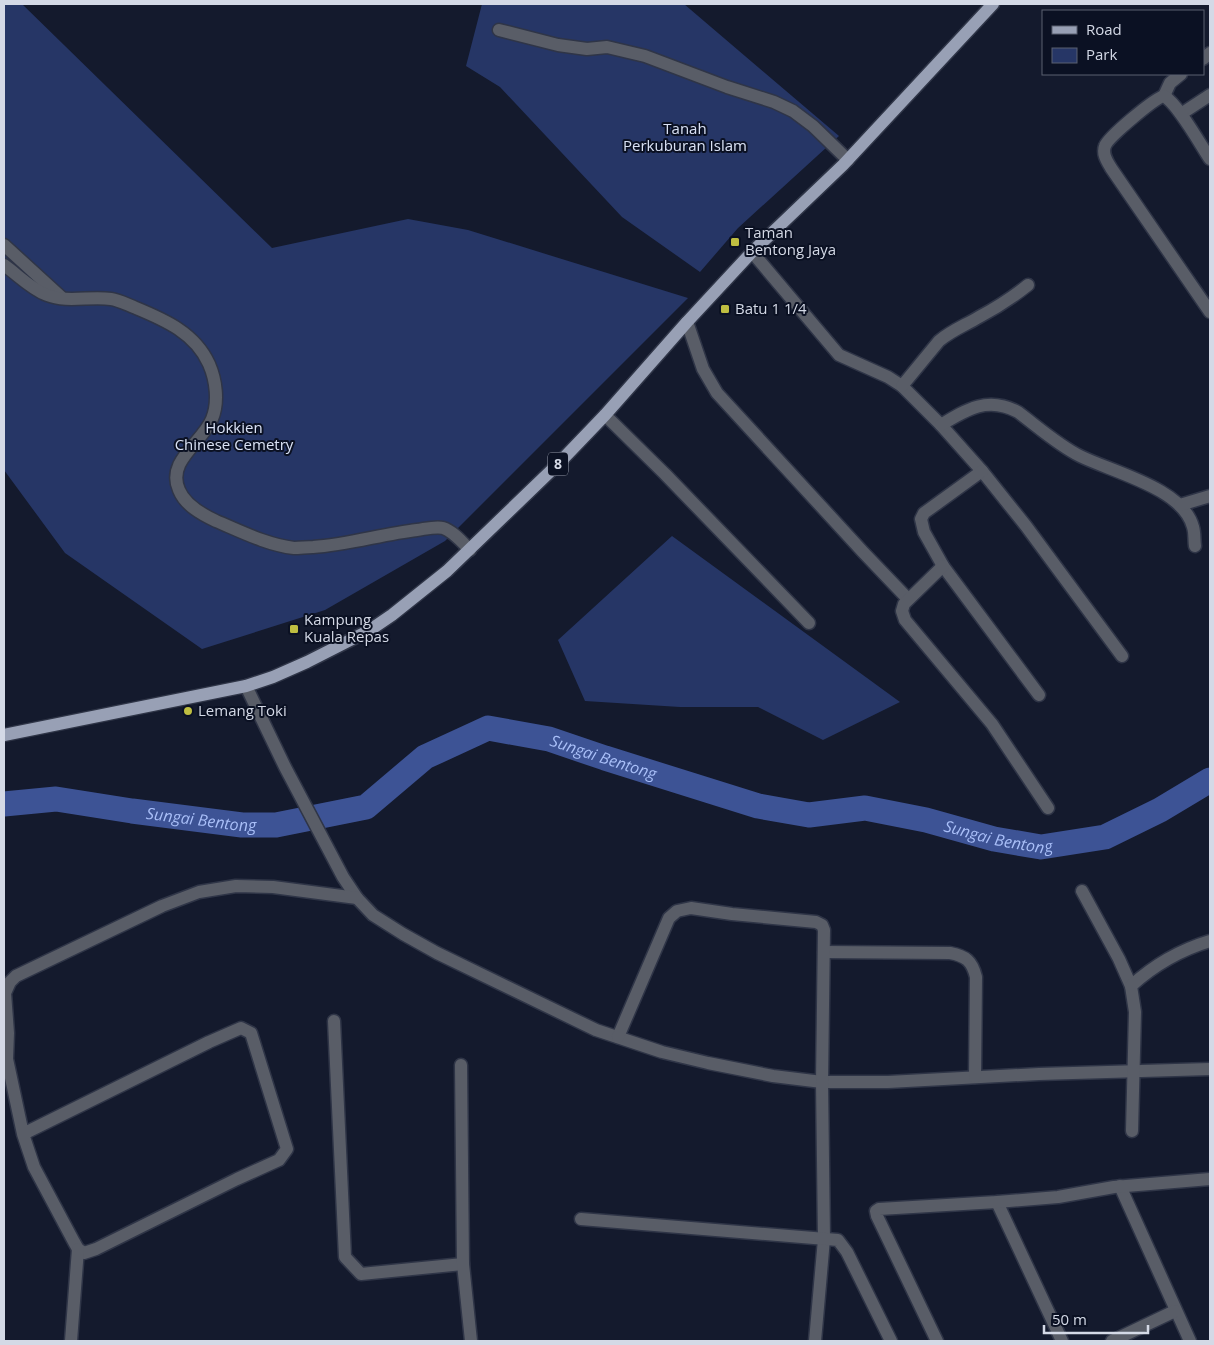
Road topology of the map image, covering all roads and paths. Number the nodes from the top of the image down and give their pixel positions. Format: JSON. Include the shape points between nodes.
{"nodes":[{"id":1,"x":993,"y":4,"type":"edge"},
{"id":2,"x":499,"y":30,"type":"dead end"},
{"id":3,"x":1180,"y":75,"type":"edge"},
{"id":4,"x":1210,"y":95,"type":"edge"},
{"id":5,"x":1164,"y":96,"type":"junction"},
{"id":6,"x":1181,"y":114,"type":"junction"},
{"id":7,"x":1210,"y":159,"type":"edge"},
{"id":8,"x":848,"y":160,"type":"junction"},
{"id":9,"x":4,"y":245,"type":"edge"},
{"id":10,"x":752,"y":252,"type":"junction"},
{"id":11,"x":4,"y":265,"type":"edge"},
{"id":12,"x":1028,"y":285,"type":"dead end"},
{"id":13,"x":63,"y":298,"type":"junction"},
{"id":14,"x":1210,"y":312,"type":"edge"},
{"id":15,"x":687,"y":322,"type":"junction"},
{"id":16,"x":902,"y":386,"type":"junction"},
{"id":17,"x":605,"y":416,"type":"junction"},
{"id":18,"x":941,"y":425,"type":"junction"},
{"id":19,"x":982,"y":471,"type":"junction"},
{"id":20,"x":1210,"y":496,"type":"edge"},
{"id":21,"x":1180,"y":505,"type":"junction"},
{"id":22,"x":1195,"y":546,"type":"dead end"},
{"id":23,"x":470,"y":550,"type":"junction"},
{"id":24,"x":944,"y":566,"type":"junction"},
{"id":25,"x":908,"y":598,"type":"junction"},
{"id":26,"x":809,"y":623,"type":"dead end"},
{"id":27,"x":1122,"y":656,"type":"dead end"},
{"id":28,"x":246,"y":686,"type":"junction"},
{"id":29,"x":1039,"y":696,"type":"dead end"},
{"id":30,"x":4,"y":735,"type":"edge"},
{"id":31,"x":1048,"y":808,"type":"dead end"},
{"id":32,"x":1082,"y":891,"type":"dead end"},
{"id":33,"x":357,"y":898,"type":"junction"},
{"id":34,"x":1210,"y":941,"type":"edge"},
{"id":35,"x":824,"y":952,"type":"junction"},
{"id":36,"x":1131,"y":986,"type":"junction"},
{"id":37,"x":334,"y":1021,"type":"dead end"},
{"id":38,"x":618,"y":1037,"type":"junction"},
{"id":39,"x":461,"y":1065,"type":"dead end"},
{"id":40,"x":1210,"y":1069,"type":"edge"},
{"id":41,"x":1134,"y":1071,"type":"junction"},
{"id":42,"x":975,"y":1077,"type":"junction"},
{"id":43,"x":822,"y":1082,"type":"junction"},
{"id":44,"x":1132,"y":1131,"type":"dead end"},
{"id":45,"x":23,"y":1134,"type":"junction"},
{"id":46,"x":1210,"y":1179,"type":"edge"},
{"id":47,"x":1120,"y":1186,"type":"junction"},
{"id":48,"x":998,"y":1202,"type":"junction"},
{"id":49,"x":582,"y":1219,"type":"dead end"},
{"id":50,"x":824,"y":1239,"type":"junction"},
{"id":51,"x":78,"y":1249,"type":"junction"},
{"id":52,"x":463,"y":1264,"type":"junction"},
{"id":53,"x":1175,"y":1311,"type":"junction"},
{"id":54,"x":72,"y":1341,"type":"edge"},
{"id":55,"x":471,"y":1341,"type":"edge"},
{"id":56,"x":815,"y":1341,"type":"edge"},
{"id":57,"x":892,"y":1341,"type":"edge"},
{"id":58,"x":937,"y":1341,"type":"edge"},
{"id":59,"x":1062,"y":1341,"type":"edge"},
{"id":60,"x":1112,"y":1341,"type":"edge"},
{"id":61,"x":1190,"y":1341,"type":"edge"}],
"edges":[{"from":1,"to":8,"type":"main road","number":"8"},
{"from":2,"to":8,"type":"street","via":[[558,45],[587,49],[607,47],[645,56],[774,102],[793,110],[814,126]]},
{"from":3,"to":5,"type":"street","via":[[1170,83]]},
{"from":4,"to":6,"type":"street"},
{"from":5,"to":6,"type":"street"},
{"from":5,"to":14,"type":"street","via":[[1155,99],[1114,134],[1105,146],[1105,157]]},
{"from":6,"to":7,"type":"street"},
{"from":8,"to":10,"type":"main road","number":"8"},
{"from":9,"to":13,"type":"street"},
{"from":10,"to":15,"type":"main road","number":"8"},
{"from":10,"to":16,"type":"street","via":[[839,355]]},
{"from":11,"to":13,"type":"street","via":[[34,288]]},
{"from":12,"to":16,"type":"street","via":[[1010,299],[946,335]]},
{"from":13,"to":23,"type":"street","via":[[113,299],[165,320],[198,346],[209,364],[216,407],[211,421],[176,470],[176,483],[182,496],[194,509],[270,543],[294,548],[444,528]]},
{"from":15,"to":17,"type":"main road","number":"8"},
{"from":15,"to":25,"type":"street","via":[[704,369],[717,393]]},
{"from":16,"to":18,"type":"street"},
{"from":17,"to":23,"type":"main road","number":"8"},
{"from":17,"to":26,"type":"street"},
{"from":18,"to":19,"type":"street"},
{"from":18,"to":21,"type":"street","via":[[979,406],[1008,407],[1078,455],[1159,490]]},
{"from":19,"to":24,"type":"street","via":[[924,513],[921,519],[924,532]]},
{"from":19,"to":27,"type":"street"},
{"from":20,"to":21,"type":"street"},
{"from":21,"to":22,"type":"street","via":[[1193,527]]},
{"from":23,"to":28,"type":"main road","number":"8","via":[[370,630],[307,662]]},
{"from":24,"to":25,"type":"street"},
{"from":24,"to":29,"type":"street"},
{"from":25,"to":31,"type":"street","via":[[902,611],[905,620],[992,724]]},
{"from":28,"to":30,"type":"main road","number":"8"},
{"from":28,"to":33,"type":"street","via":[[285,767]]},
{"from":32,"to":36,"type":"street"},
{"from":33,"to":38,"type":"street","via":[[383,922],[437,952],[570,1018]]},
{"from":33,"to":45,"type":"street","via":[[236,886],[198,892],[16,976],[5,993],[8,1059]]},
{"from":34,"to":36,"type":"street","via":[[1163,961]]},
{"from":35,"to":38,"type":"street","via":[[824,930],[822,924],[816,922],[691,908],[677,911],[669,918]]},
{"from":35,"to":42,"type":"street","via":[[950,953],[966,957],[976,977]]},
{"from":35,"to":43,"type":"street"},
{"from":36,"to":41,"type":"street","via":[[1135,1012]]},
{"from":37,"to":52,"type":"street","via":[[346,1257],[360,1274]]},
{"from":38,"to":43,"type":"street","via":[[662,1052],[718,1065]]},
{"from":39,"to":52,"type":"street"},
{"from":40,"to":41,"type":"street"},
{"from":41,"to":42,"type":"street"},
{"from":41,"to":44,"type":"street"},
{"from":42,"to":43,"type":"street"},
{"from":43,"to":50,"type":"street"},
{"from":45,"to":51,"type":"street","via":[[34,1168]]},
{"from":45,"to":51,"type":"street","via":[[208,1042],[241,1028],[251,1033],[287,1149],[279,1160],[96,1249],[84,1252]]},
{"from":46,"to":47,"type":"street"},
{"from":47,"to":48,"type":"street","via":[[1072,1195]]},
{"from":47,"to":53,"type":"street"},
{"from":48,"to":58,"type":"street","via":[[877,1210]]},
{"from":48,"to":59,"type":"street"},
{"from":49,"to":50,"type":"street"},
{"from":50,"to":56,"type":"street"},
{"from":50,"to":57,"type":"street","via":[[838,1240],[844,1247]]},
{"from":51,"to":54,"type":"street"},
{"from":52,"to":55,"type":"street"},
{"from":53,"to":60,"type":"street"},
{"from":53,"to":61,"type":"street"}]}
